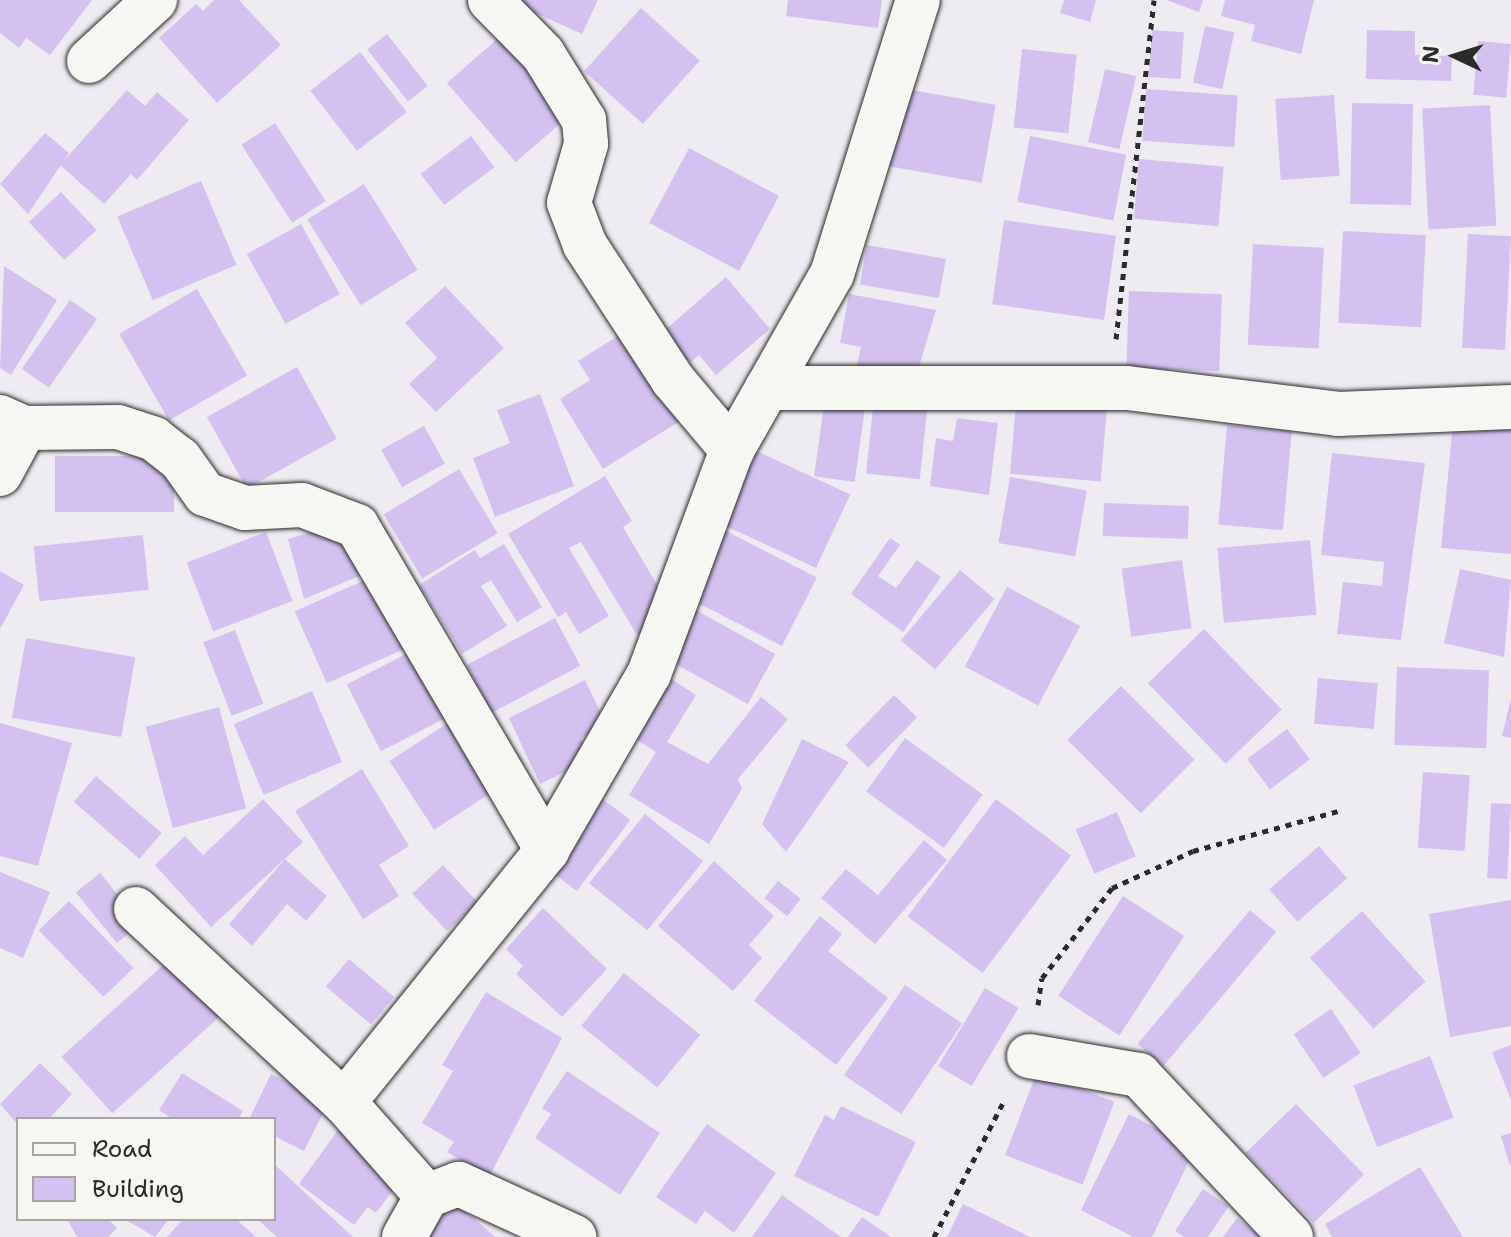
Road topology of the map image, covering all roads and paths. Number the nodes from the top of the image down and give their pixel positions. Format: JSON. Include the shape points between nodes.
{"nodes":[{"id":1,"x":155,"y":0,"type":"edge"},
{"id":2,"x":490,"y":0,"type":"edge"},
{"id":3,"x":918,"y":0,"type":"edge"},
{"id":4,"x":1154,"y":0,"type":"edge"},
{"id":5,"x":89,"y":61,"type":"dead end"},
{"id":6,"x":1110,"y":387,"type":"junction"},
{"id":7,"x":767,"y":388,"type":"junction"},
{"id":8,"x":1511,"y":407,"type":"edge"},
{"id":9,"x":12,"y":422,"type":"edge"},
{"id":10,"x":732,"y":450,"type":"junction"},
{"id":11,"x":0,"y":474,"type":"edge"},
{"id":12,"x":1338,"y":811,"type":"dead end"},
{"id":13,"x":547,"y":850,"type":"junction"},
{"id":14,"x":136,"y":909,"type":"dead end"},
{"id":15,"x":1029,"y":1056,"type":"junction"},
{"id":16,"x":344,"y":1102,"type":"junction"},
{"id":17,"x":427,"y":1196,"type":"junction"},
{"id":18,"x":571,"y":1236,"type":"edge"},
{"id":19,"x":404,"y":1237,"type":"edge"},
{"id":20,"x":934,"y":1237,"type":"edge"},
{"id":21,"x":1291,"y":1237,"type":"edge"}],
"edges":[{"from":1,"to":5,"type":"street"},
{"from":2,"to":10,"type":"street","via":[[543,54],[584,120],[586,144],[569,203],[585,245],[673,380]]},
{"from":3,"to":7,"type":"street","via":[[832,274]]},
{"from":4,"to":6,"type":"path"},
{"from":6,"to":7,"type":"street"},
{"from":6,"to":8,"type":"street","via":[[1338,414]]},
{"from":7,"to":10,"type":"street"},
{"from":9,"to":11,"type":"street"},
{"from":9,"to":13,"type":"street","via":[[118,427],[154,439],[180,459],[205,494],[245,508],[302,505],[357,526]]},
{"from":10,"to":13,"type":"street","via":[[649,674]]},
{"from":12,"to":15,"type":"path","via":[[1193,851],[1112,888],[1042,978]]},
{"from":13,"to":16,"type":"street"},
{"from":14,"to":16,"type":"street"},
{"from":15,"to":20,"type":"path"},
{"from":15,"to":21,"type":"street","via":[[1139,1075]]},
{"from":16,"to":17,"type":"street"},
{"from":17,"to":18,"type":"street","via":[[459,1184]]},
{"from":17,"to":19,"type":"street"}]}
